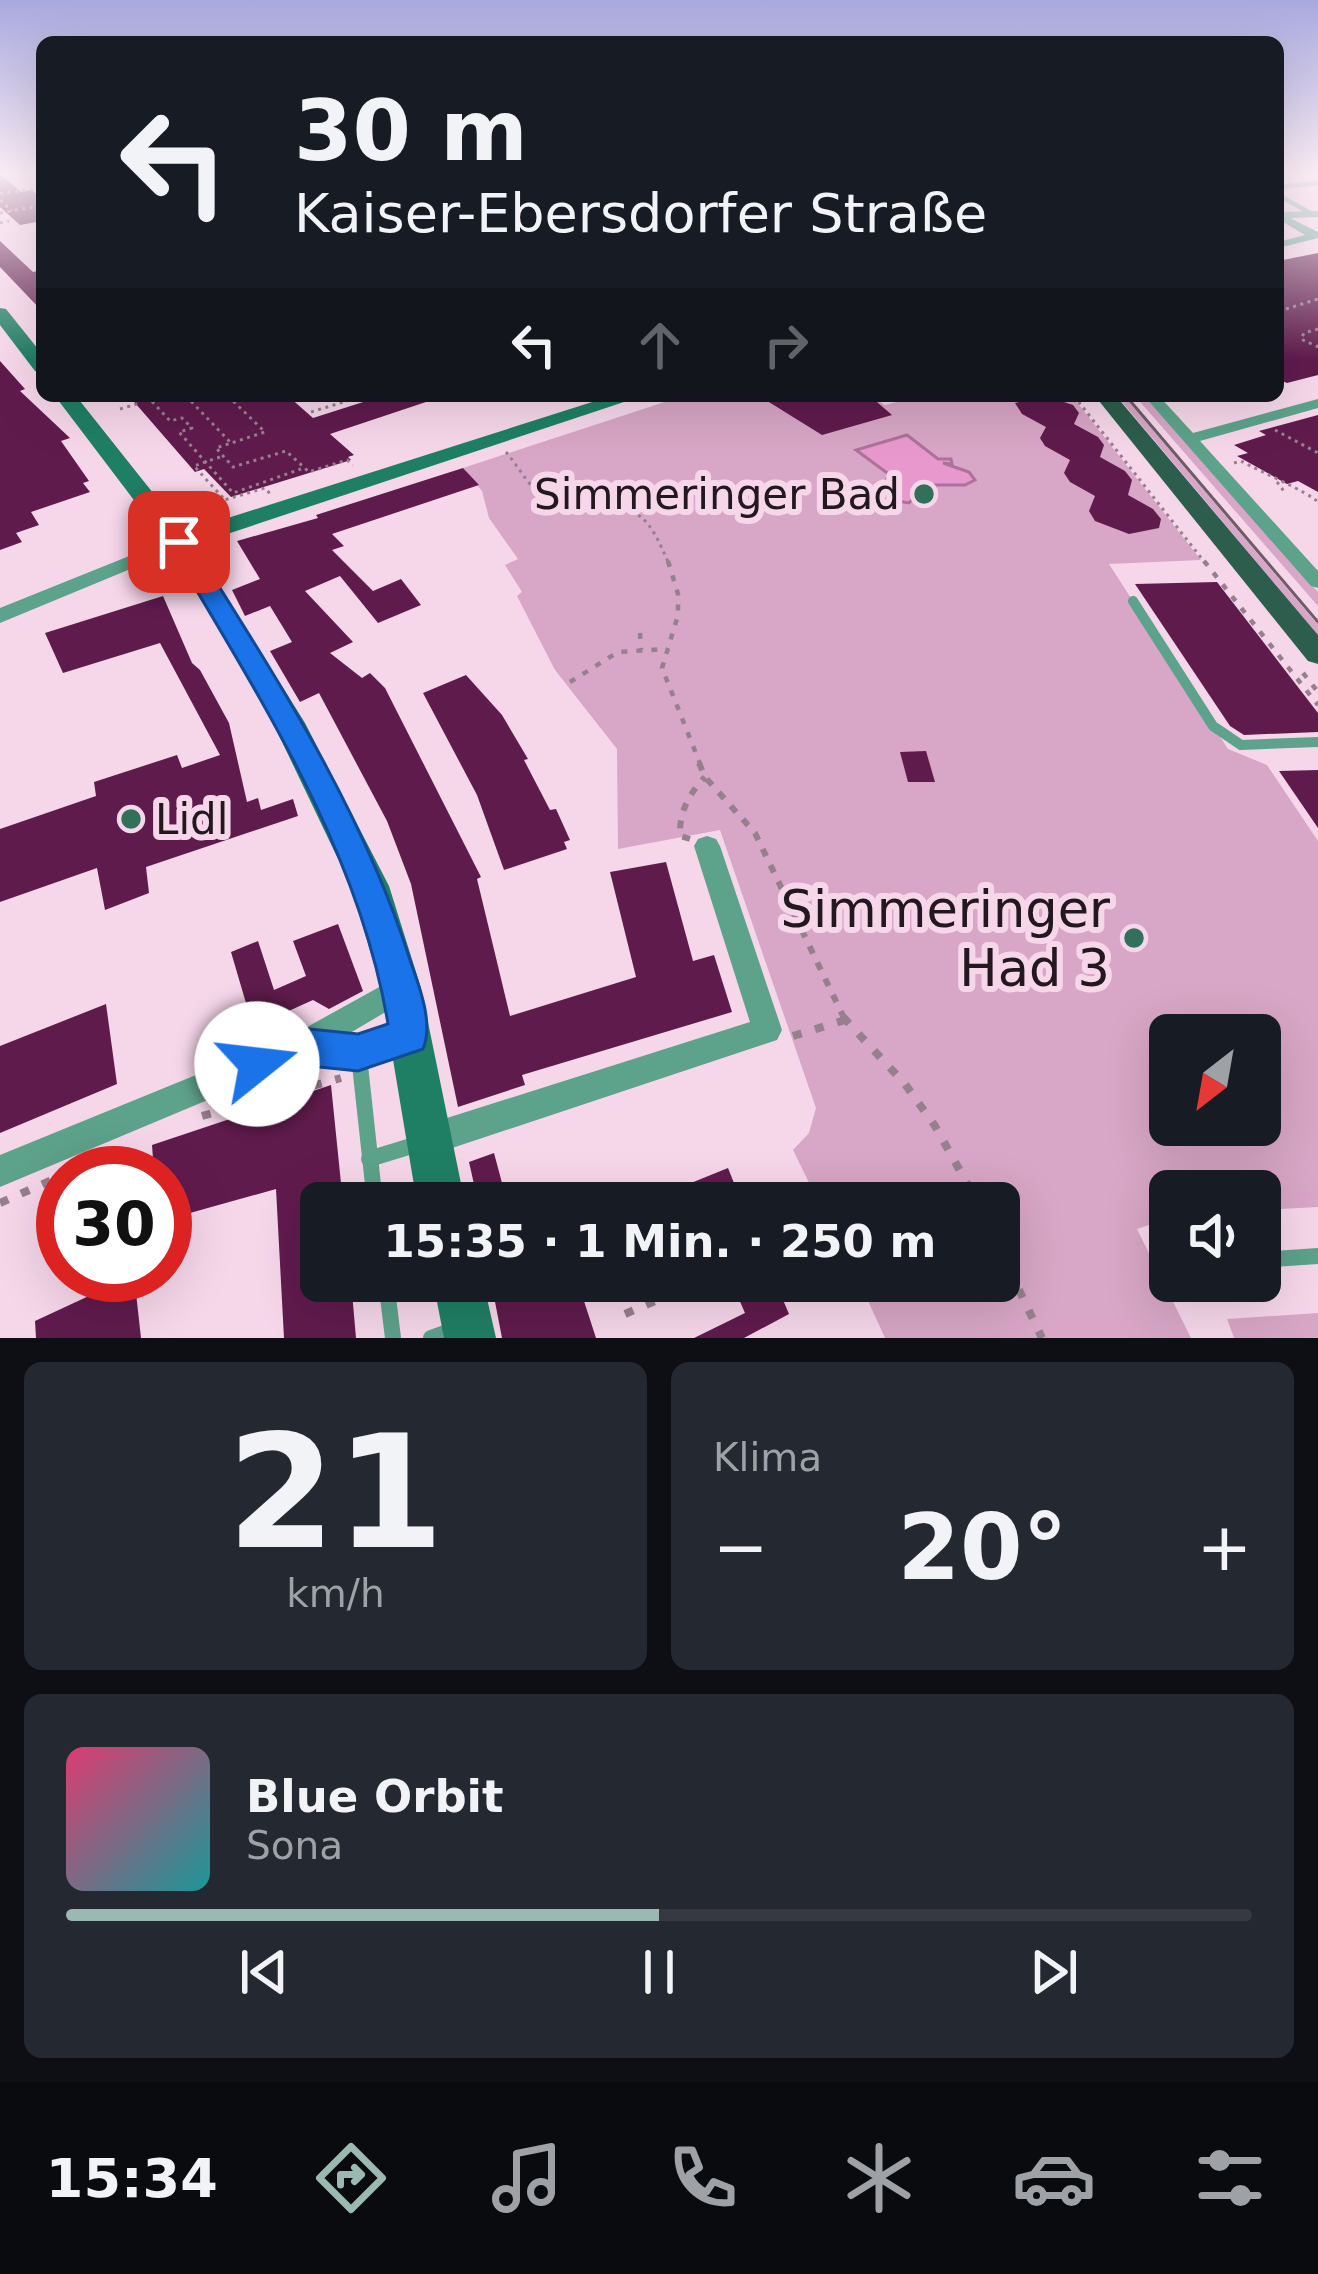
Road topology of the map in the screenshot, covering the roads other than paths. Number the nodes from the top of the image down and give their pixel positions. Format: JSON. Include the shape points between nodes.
{"nodes":[{"id":1,"x":1316,"y":236,"type":"edge"},
{"id":2,"x":1284,"y":244,"type":"edge"},
{"id":3,"x":0,"y":313,"type":"edge"},
{"id":4,"x":36,"y":359,"type":"edge"},
{"id":5,"x":69,"y":402,"type":"edge"},
{"id":6,"x":613,"y":402,"type":"edge"},
{"id":7,"x":1110,"y":402,"type":"edge"},
{"id":8,"x":1156,"y":402,"type":"edge"},
{"id":9,"x":1318,"y":404,"type":"edge"},
{"id":10,"x":1190,"y":439,"type":"junction"},
{"id":11,"x":179,"y":542,"type":"junction"},
{"id":12,"x":1318,"y":582,"type":"edge"},
{"id":13,"x":1132,"y":601,"type":"dead end"},
{"id":14,"x":0,"y":616,"type":"edge"},
{"id":15,"x":1318,"y":654,"type":"edge"},
{"id":16,"x":1318,"y":742,"type":"edge"},
{"id":17,"x":693,"y":841,"type":"road end"},
{"id":18,"x":401,"y":988,"type":"junction"},
{"id":19,"x":410,"y":1036,"type":"junction"},
{"id":20,"x":300,"y":1047,"type":"junction"},
{"id":21,"x":358,"y":1063,"type":"junction"},
{"id":22,"x":428,"y":1140,"type":"junction"},
{"id":23,"x":369,"y":1159,"type":"junction"},
{"id":24,"x":0,"y":1171,"type":"edge"},
{"id":25,"x":372,"y":1182,"type":"edge"},
{"id":26,"x":437,"y":1182,"type":"edge"},
{"id":27,"x":1318,"y":1256,"type":"edge"},
{"id":28,"x":1281,"y":1259,"type":"edge"},
{"id":29,"x":389,"y":1302,"type":"edge"},
{"id":30,"x":393,"y":1338,"type":"edge"}],
"edges":[{"from":1,"to":2,"type":"street"},
{"from":3,"to":4,"type":"main road"},
{"from":5,"to":11,"type":"main road"},
{"from":6,"to":11,"type":"main road"},
{"from":7,"to":15,"type":"main road"},
{"from":8,"to":10,"type":"street"},
{"from":9,"to":10,"type":"street"},
{"from":10,"to":12,"type":"street"},
{"from":11,"to":14,"type":"street"},
{"from":11,"to":18,"type":"main road","via":[[290,723],[370,886]]},
{"from":13,"to":16,"type":"lane","via":[[1213,726],[1241,745]]},
{"from":17,"to":22,"type":"street","via":[[767,1030]]},
{"from":18,"to":19,"type":"main road"},
{"from":18,"to":20,"type":"street"},
{"from":19,"to":21,"type":"street"},
{"from":19,"to":22,"type":"main road"},
{"from":20,"to":21,"type":"street"},
{"from":20,"to":24,"type":"street"},
{"from":21,"to":23,"type":"lane"},
{"from":22,"to":23,"type":"lane"},
{"from":22,"to":26,"type":"main road"},
{"from":23,"to":25,"type":"lane"},
{"from":27,"to":28,"type":"lane"},
{"from":29,"to":30,"type":"lane"}]}
